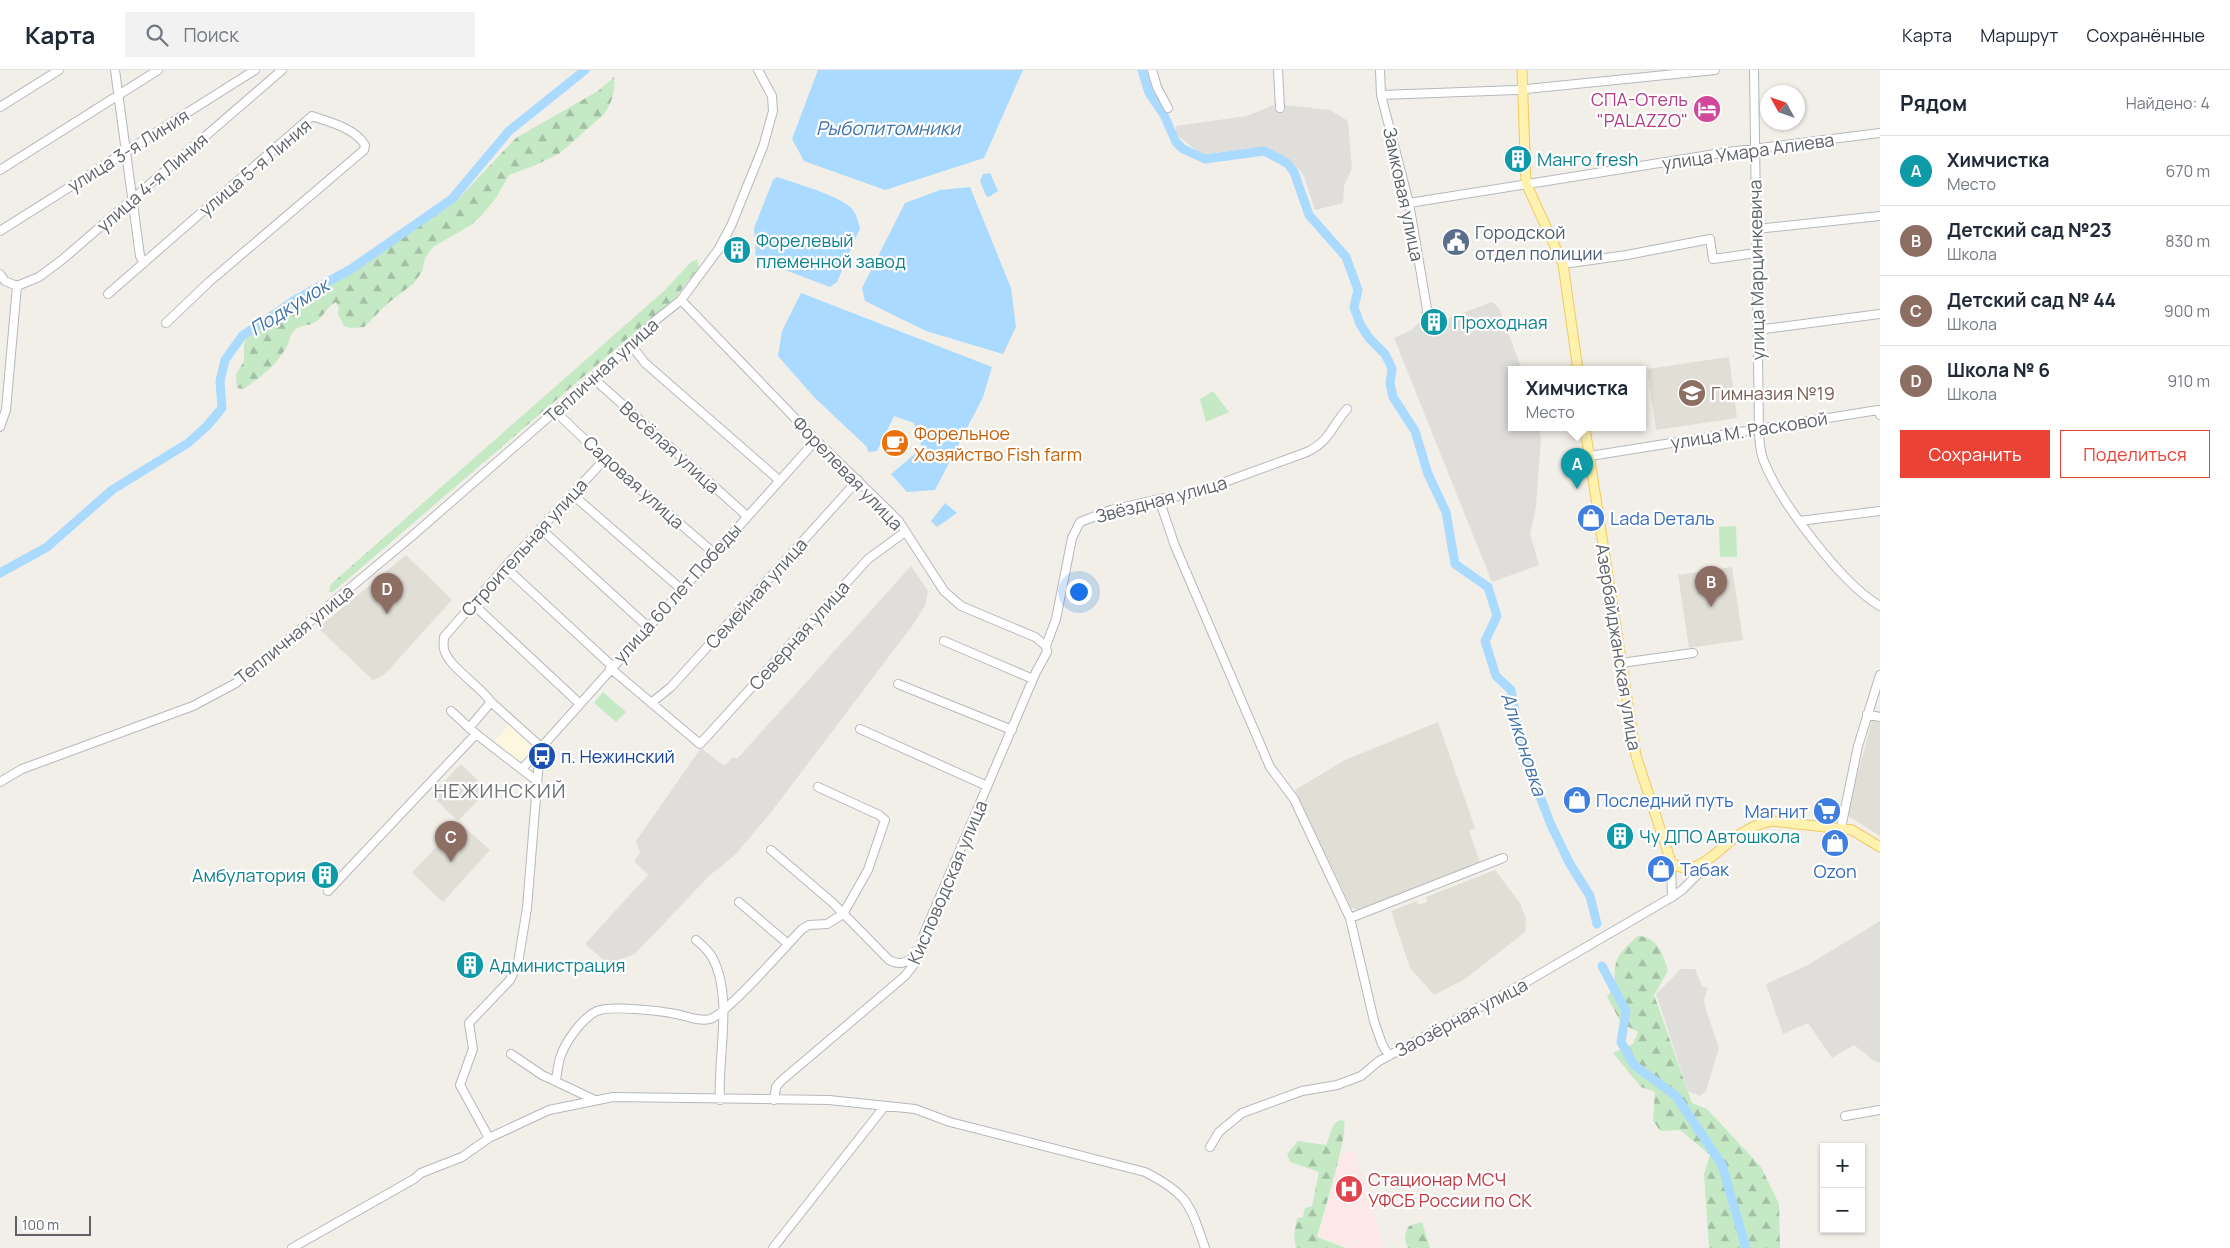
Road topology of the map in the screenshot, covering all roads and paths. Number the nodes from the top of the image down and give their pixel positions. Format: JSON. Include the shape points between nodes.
{"nodes":[{"id":1,"x":58,"y":70,"type":"edge"},
{"id":2,"x":115,"y":70,"type":"edge"},
{"id":3,"x":158,"y":70,"type":"edge"},
{"id":4,"x":256,"y":70,"type":"edge"},
{"id":5,"x":282,"y":70,"type":"edge"},
{"id":6,"x":758,"y":70,"type":"edge"},
{"id":7,"x":1152,"y":70,"type":"edge"},
{"id":8,"x":1278,"y":70,"type":"edge"},
{"id":9,"x":1380,"y":70,"type":"edge"},
{"id":10,"x":1522,"y":70,"type":"edge"},
{"id":11,"x":1716,"y":70,"type":"edge"},
{"id":12,"x":1754,"y":70,"type":"edge"},
{"id":13,"x":1522,"y":90,"type":"junction"},
{"id":14,"x":118,"y":95,"type":"junction"},
{"id":15,"x":1380,"y":95,"type":"junction"},
{"id":16,"x":0,"y":107,"type":"edge"},
{"id":17,"x":1168,"y":108,"type":"dead end"},
{"id":18,"x":1280,"y":108,"type":"dead end"},
{"id":19,"x":1880,"y":133,"type":"edge"},
{"id":20,"x":1755,"y":148,"type":"junction"},
{"id":21,"x":126,"y":152,"type":"junction"},
{"id":22,"x":0,"y":170,"type":"edge"},
{"id":23,"x":1526,"y":183,"type":"junction"},
{"id":24,"x":131,"y":201,"type":"junction"},
{"id":25,"x":1409,"y":203,"type":"junction"},
{"id":26,"x":1880,"y":216,"type":"edge"},
{"id":27,"x":1756,"y":229,"type":"junction"},
{"id":28,"x":0,"y":231,"type":"edge"},
{"id":29,"x":1756,"y":253,"type":"junction"},
{"id":30,"x":144,"y":263,"type":"junction"},
{"id":31,"x":1563,"y":264,"type":"junction"},
{"id":32,"x":0,"y":274,"type":"edge"},
{"id":33,"x":18,"y":286,"type":"junction"},
{"id":34,"x":108,"y":294,"type":"dead end"},
{"id":35,"x":682,"y":300,"type":"junction"},
{"id":36,"x":1880,"y":314,"type":"edge"},
{"id":37,"x":1426,"y":319,"type":"dead end"},
{"id":38,"x":166,"y":323,"type":"dead end"},
{"id":39,"x":1757,"y":330,"type":"junction"},
{"id":40,"x":631,"y":345,"type":"junction"},
{"id":41,"x":1577,"y":366,"type":"edge"},
{"id":42,"x":593,"y":378,"type":"junction"},
{"id":43,"x":1347,"y":409,"type":"dead end"},
{"id":44,"x":3,"y":410,"type":"edge"},
{"id":45,"x":555,"y":411,"type":"junction"},
{"id":46,"x":1879,"y":413,"type":"edge"},
{"id":47,"x":0,"y":427,"type":"edge"},
{"id":48,"x":1758,"y":429,"type":"junction"},
{"id":49,"x":1586,"y":431,"type":"edge"},
{"id":50,"x":816,"y":440,"type":"junction"},
{"id":51,"x":1590,"y":456,"type":"junction"},
{"id":52,"x":605,"y":459,"type":"junction"},
{"id":53,"x":779,"y":480,"type":"junction"},
{"id":54,"x":858,"y":480,"type":"junction"},
{"id":55,"x":572,"y":494,"type":"junction"},
{"id":56,"x":1159,"y":499,"type":"junction"},
{"id":57,"x":1880,"y":511,"type":"edge"},
{"id":58,"x":746,"y":516,"type":"junction"},
{"id":59,"x":1799,"y":521,"type":"junction"},
{"id":60,"x":540,"y":530,"type":"junction"},
{"id":61,"x":905,"y":532,"type":"junction"},
{"id":62,"x":714,"y":553,"type":"junction"},
{"id":63,"x":505,"y":567,"type":"junction"},
{"id":64,"x":681,"y":590,"type":"junction"},
{"id":65,"x":473,"y":604,"type":"junction"},
{"id":66,"x":1880,"y":606,"type":"edge"},
{"id":67,"x":647,"y":626,"type":"junction"},
{"id":68,"x":944,"y":640,"type":"dead end"},
{"id":69,"x":1046,"y":646,"type":"junction"},
{"id":70,"x":1693,"y":653,"type":"dead end"},
{"id":71,"x":1621,"y":663,"type":"junction"},
{"id":72,"x":611,"y":667,"type":"junction"},
{"id":73,"x":1880,"y":675,"type":"edge"},
{"id":74,"x":1033,"y":679,"type":"junction"},
{"id":75,"x":898,"y":684,"type":"dead end"},
{"id":76,"x":491,"y":702,"type":"junction"},
{"id":77,"x":579,"y":703,"type":"junction"},
{"id":78,"x":652,"y":703,"type":"junction"},
{"id":79,"x":452,"y":711,"type":"dead end"},
{"id":80,"x":1867,"y":714,"type":"junction"},
{"id":81,"x":1880,"y":717,"type":"edge"},
{"id":82,"x":469,"y":728,"type":"junction"},
{"id":83,"x":860,"y":729,"type":"dead end"},
{"id":84,"x":1012,"y":730,"type":"junction"},
{"id":85,"x":476,"y":734,"type":"junction"},
{"id":86,"x":541,"y":747,"type":"junction"},
{"id":87,"x":522,"y":769,"type":"junction"},
{"id":88,"x":537,"y":781,"type":"junction"},
{"id":89,"x":0,"y":782,"type":"edge"},
{"id":90,"x":986,"y":786,"type":"junction"},
{"id":91,"x":818,"y":787,"type":"dead end"},
{"id":92,"x":1841,"y":828,"type":"junction"},
{"id":93,"x":1880,"y":847,"type":"edge"},
{"id":94,"x":771,"y":850,"type":"dead end"},
{"id":95,"x":1503,"y":858,"type":"dead end"},
{"id":96,"x":1671,"y":862,"type":"junction"},
{"id":97,"x":1700,"y":865,"type":"junction"},
{"id":98,"x":328,"y":891,"type":"dead end"},
{"id":99,"x":1672,"y":897,"type":"junction"},
{"id":100,"x":739,"y":902,"type":"dead end"},
{"id":101,"x":843,"y":914,"type":"junction"},
{"id":102,"x":1350,"y":918,"type":"junction"},
{"id":103,"x":696,"y":940,"type":"dead end"},
{"id":104,"x":788,"y":944,"type":"junction"},
{"id":105,"x":916,"y":957,"type":"junction"},
{"id":106,"x":723,"y":1011,"type":"junction"},
{"id":107,"x":511,"y":1054,"type":"dead end"},
{"id":108,"x":1389,"y":1056,"type":"junction"},
{"id":109,"x":556,"y":1080,"type":"junction"},
{"id":110,"x":594,"y":1100,"type":"junction"},
{"id":111,"x":720,"y":1100,"type":"junction"},
{"id":112,"x":774,"y":1100,"type":"junction"},
{"id":113,"x":884,"y":1107,"type":"junction"},
{"id":114,"x":1880,"y":1110,"type":"edge"},
{"id":115,"x":1845,"y":1116,"type":"dead end"},
{"id":116,"x":490,"y":1138,"type":"junction"},
{"id":117,"x":1210,"y":1147,"type":"dead end"},
{"id":118,"x":292,"y":1248,"type":"edge"},
{"id":119,"x":773,"y":1248,"type":"edge"},
{"id":120,"x":1205,"y":1248,"type":"edge"}],
"edges":[{"from":1,"to":16,"type":"street"},
{"from":2,"to":14,"type":"street"},
{"from":3,"to":14,"type":"street"},
{"from":4,"to":21,"type":"street","name":"улица 3-я Линия"},
{"from":5,"to":24,"type":"street","name":"улица 4-я Линия"},
{"from":6,"to":35,"type":"street","name":"Тепличная улица","via":[[772,96],[769,129],[731,226],[703,273]]},
{"from":7,"to":17,"type":"street"},
{"from":8,"to":18,"type":"street"},
{"from":9,"to":15,"type":"street","name":"Замковая улица"},
{"from":10,"to":13,"type":"main road"},
{"from":11,"to":13,"type":"street"},
{"from":12,"to":20,"type":"street","name":"улица Марцинкевича"},
{"from":13,"to":15,"type":"street"},
{"from":13,"to":23,"type":"main road"},
{"from":14,"to":21,"type":"street"},
{"from":14,"to":22,"type":"street"},
{"from":15,"to":25,"type":"street","name":"Замковая улица"},
{"from":19,"to":20,"type":"street","name":"улица Умара Алиева"},
{"from":20,"to":23,"type":"street","name":"улица Умара Алиева"},
{"from":20,"to":27,"type":"street","name":"улица Марцинкевича"},
{"from":21,"to":24,"type":"street"},
{"from":21,"to":28,"type":"street","name":"улица 3-я Линия"},
{"from":23,"to":25,"type":"street","name":"улица Умара Алиева"},
{"from":23,"to":31,"type":"main road"},
{"from":24,"to":30,"type":"street"},
{"from":24,"to":33,"type":"street","name":"улица 4-я Линия","via":[[39,277]]},
{"from":25,"to":37,"type":"street","name":"Замковая улица"},
{"from":26,"to":27,"type":"street"},
{"from":27,"to":29,"type":"street","name":"улица Марцинкевича"},
{"from":29,"to":31,"type":"street","via":[[1713,260],[1710,239]]},
{"from":29,"to":39,"type":"street","name":"улица Марцинкевича"},
{"from":30,"to":34,"type":"street","name":"улица 5-я Линия"},
{"from":30,"to":38,"type":"street","name":"улица 5-я Линия","via":[[312,116],[343,127],[363,141],[364,150],[209,282]]},
{"from":31,"to":41,"type":"main road"},
{"from":32,"to":33,"type":"street","via":[[12,286]]},
{"from":33,"to":44,"type":"street"},
{"from":35,"to":40,"type":"street","name":"Тепличная улица"},
{"from":35,"to":50,"type":"street","name":"Форелевая улица"},
{"from":36,"to":39,"type":"street"},
{"from":39,"to":48,"type":"street","name":"улица Марцинкевича"},
{"from":40,"to":42,"type":"street","name":"Тепличная улица"},
{"from":40,"to":53,"type":"street","via":[[645,363]]},
{"from":42,"to":45,"type":"street","name":"Тепличная улица"},
{"from":42,"to":58,"type":"street","name":"Весёлая улица"},
{"from":43,"to":56,"type":"street","name":"Звёздная улица","via":[[1324,442],[1307,452],[1192,494]]},
{"from":44,"to":47,"type":"street"},
{"from":45,"to":52,"type":"street","name":"Садовая улица"},
{"from":45,"to":89,"type":"street","name":"Тепличная улица","via":[[236,683],[193,706],[22,769]]},
{"from":46,"to":48,"type":"street","name":"улица М. Расковой"},
{"from":48,"to":51,"type":"street","name":"улица М. Расковой"},
{"from":48,"to":59,"type":"street","name":"улица Марцинкевича","via":[[1763,458]]},
{"from":49,"to":51,"type":"main road","name":"Азербайджанская улица"},
{"from":50,"to":53,"type":"street","name":"улица 60 лет Победы"},
{"from":50,"to":54,"type":"street","name":"Форелевая улица"},
{"from":51,"to":71,"type":"main road","name":"Азербайджанская улица"},
{"from":52,"to":55,"type":"street","name":"Строительная улица"},
{"from":52,"to":62,"type":"street","name":"Садовая улица"},
{"from":53,"to":58,"type":"street","name":"улица 60 лет Победы"},
{"from":54,"to":61,"type":"street","name":"Форелевая улица","via":[[898,520]]},
{"from":54,"to":78,"type":"street","name":"Семейная улица","via":[[671,687]]},
{"from":55,"to":60,"type":"street","name":"Строительная улица"},
{"from":55,"to":64,"type":"street"},
{"from":56,"to":69,"type":"street","name":"Звёздная улица","via":[[1105,512],[1080,522],[1072,538],[1056,619]]},
{"from":56,"to":102,"type":"street","via":[[1175,546],[1270,767],[1294,799]]},
{"from":57,"to":59,"type":"street"},
{"from":58,"to":62,"type":"street","name":"улица 60 лет Победы"},
{"from":59,"to":66,"type":"street","name":"улица Марцинкевича","via":[[1860,592]]},
{"from":60,"to":63,"type":"street","name":"Строительная улица"},
{"from":60,"to":67,"type":"street"},
{"from":61,"to":69,"type":"street","name":"Форелевая улица","via":[[944,591],[961,606],[1035,637]]},
{"from":61,"to":78,"type":"street","name":"Северная улица","via":[[868,559],[700,744]]},
{"from":62,"to":64,"type":"street","name":"улица 60 лет Победы"},
{"from":63,"to":65,"type":"street","name":"Строительная улица"},
{"from":63,"to":72,"type":"street"},
{"from":64,"to":67,"type":"street","name":"улица 60 лет Победы"},
{"from":65,"to":76,"type":"street","name":"Строительная улица","via":[[444,636],[444,648],[449,660]]},
{"from":65,"to":77,"type":"street"},
{"from":67,"to":72,"type":"street","name":"улица 60 лет Победы"},
{"from":68,"to":74,"type":"street"},
{"from":69,"to":74,"type":"street","name":"Кисловодская улица","via":[[1045,658]]},
{"from":70,"to":71,"type":"street"},
{"from":71,"to":96,"type":"main road","name":"Азербайджанская улица","via":[[1638,764]]},
{"from":72,"to":77,"type":"street","name":"улица 60 лет Победы"},
{"from":72,"to":78,"type":"street"},
{"from":73,"to":80,"type":"street"},
{"from":74,"to":84,"type":"street","name":"Кисловодская улица"},
{"from":75,"to":84,"type":"street"},
{"from":76,"to":82,"type":"street"},
{"from":76,"to":86,"type":"street"},
{"from":77,"to":86,"type":"street","name":"улица 60 лет Победы"},
{"from":79,"to":82,"type":"street"},
{"from":80,"to":81,"type":"street"},
{"from":80,"to":92,"type":"street"},
{"from":82,"to":85,"type":"street"},
{"from":83,"to":90,"type":"street"},
{"from":84,"to":90,"type":"street","name":"Кисловодская улица"},
{"from":85,"to":87,"type":"street"},
{"from":85,"to":98,"type":"street"},
{"from":86,"to":87,"type":"street","name":"улица 60 лет Победы"},
{"from":86,"to":88,"type":"street"},
{"from":87,"to":88,"type":"street"},
{"from":88,"to":116,"type":"street","via":[[527,908],[518,962],[510,980],[469,1023],[473,1050],[460,1085]]},
{"from":90,"to":105,"type":"street","name":"Кисловодская улица"},
{"from":91,"to":101,"type":"street","via":[[885,820],[868,870]]},
{"from":92,"to":93,"type":"main road","via":[[1861,834]]},
{"from":92,"to":97,"type":"main road","via":[[1788,822],[1761,823],[1736,837]]},
{"from":94,"to":101,"type":"street"},
{"from":95,"to":102,"type":"street"},
{"from":96,"to":97,"type":"main road","via":[[1681,868]]},
{"from":96,"to":99,"type":"street"},
{"from":97,"to":99,"type":"street","name":"Заозёрная улица","via":[[1703,869]]},
{"from":99,"to":108,"type":"street","name":"Заозёрная улица","via":[[1521,985]]},
{"from":100,"to":104,"type":"street"},
{"from":101,"to":104,"type":"street","via":[[827,924],[809,925]]},
{"from":101,"to":105,"type":"street","via":[[889,960],[896,964]]},
{"from":102,"to":108,"type":"street","via":[[1374,1022]]},
{"from":103,"to":106,"type":"street","via":[[714,962]]},
{"from":104,"to":106,"type":"street"},
{"from":105,"to":112,"type":"street","name":"Кисловодская улица","via":[[905,976],[781,1081],[776,1087]]},
{"from":106,"to":109,"type":"street","via":[[701,1020],[675,1014],[610,1008],[598,1010],[588,1017],[563,1050]]},
{"from":106,"to":111,"type":"street"},
{"from":107,"to":109,"type":"street","via":[[542,1075]]},
{"from":108,"to":117,"type":"street","name":"Заозёрная улица","via":[[1361,1076],[1337,1085],[1302,1091],[1242,1113],[1218,1132]]},
{"from":109,"to":110,"type":"street"},
{"from":110,"to":111,"type":"street","via":[[613,1097]]},
{"from":110,"to":116,"type":"street","via":[[549,1110]]},
{"from":111,"to":112,"type":"street"},
{"from":112,"to":113,"type":"street","via":[[844,1101]]},
{"from":113,"to":119,"type":"street"},
{"from":113,"to":120,"type":"street","via":[[915,1109],[950,1122],[1145,1172],[1169,1186],[1190,1206]]},
{"from":114,"to":115,"type":"street"},
{"from":116,"to":118,"type":"street","via":[[462,1157],[421,1173]]}]}
